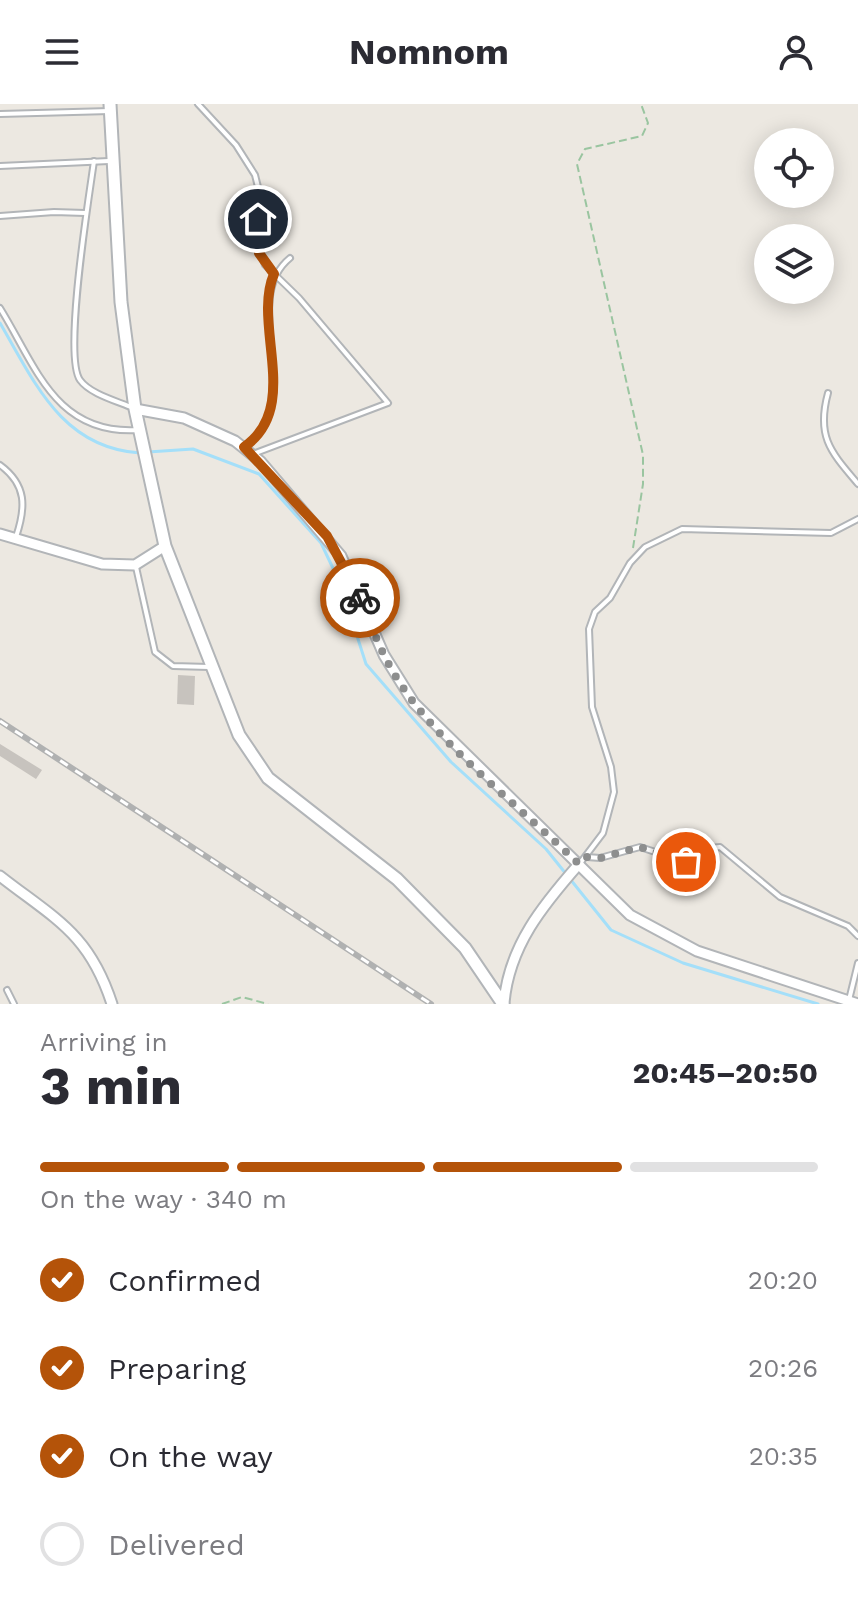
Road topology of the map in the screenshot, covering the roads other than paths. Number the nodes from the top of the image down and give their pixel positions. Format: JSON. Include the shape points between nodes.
{"nodes":[{"id":1,"x":198,"y":104,"type":"edge"},
{"id":2,"x":110,"y":107,"type":"edge"},
{"id":3,"x":0,"y":114,"type":"edge"},
{"id":4,"x":94,"y":161,"type":"junction"},
{"id":5,"x":112,"y":161,"type":"junction"},
{"id":6,"x":0,"y":166,"type":"edge"},
{"id":7,"x":85,"y":213,"type":"junction"},
{"id":8,"x":0,"y":216,"type":"edge"},
{"id":9,"x":290,"y":258,"type":"dead end"},
{"id":10,"x":274,"y":274,"type":"junction"},
{"id":11,"x":0,"y":308,"type":"edge"},
{"id":12,"x":828,"y":393,"type":"dead end"},
{"id":13,"x":135,"y":409,"type":"junction"},
{"id":14,"x":140,"y":432,"type":"junction"},
{"id":15,"x":244,"y":447,"type":"junction"},
{"id":16,"x":253,"y":454,"type":"junction"},
{"id":17,"x":0,"y":465,"type":"edge"},
{"id":18,"x":858,"y":482,"type":"edge"},
{"id":19,"x":858,"y":519,"type":"edge"},
{"id":20,"x":0,"y":534,"type":"edge"},
{"id":21,"x":16,"y":538,"type":"junction"},
{"id":22,"x":165,"y":546,"type":"junction"},
{"id":23,"x":135,"y":565,"type":"junction"},
{"id":24,"x":212,"y":667,"type":"junction"},
{"id":25,"x":580,"y":864,"type":"junction"},
{"id":26,"x":0,"y":876,"type":"edge"},
{"id":27,"x":858,"y":936,"type":"edge"},
{"id":28,"x":858,"y":963,"type":"edge"},
{"id":29,"x":7,"y":990,"type":"dead end"},
{"id":30,"x":854,"y":1002,"type":"edge"},
{"id":31,"x":504,"y":1003,"type":"edge"},
{"id":32,"x":14,"y":1004,"type":"edge"},
{"id":33,"x":112,"y":1004,"type":"edge"}],
"edges":[{"from":1,"to":10,"type":"lane","via":[[255,175],[258,246]]},
{"from":2,"to":3,"type":"lane"},
{"from":2,"to":5,"type":"street"},
{"from":4,"to":5,"type":"lane"},
{"from":4,"to":6,"type":"lane"},
{"from":4,"to":7,"type":"lane"},
{"from":5,"to":13,"type":"street","via":[[121,302]]},
{"from":7,"to":8,"type":"lane"},
{"from":7,"to":13,"type":"lane","via":[[75,371],[88,388]]},
{"from":9,"to":10,"type":"lane"},
{"from":10,"to":15,"type":"lane","via":[[269,290],[271,400],[261,431]]},
{"from":10,"to":16,"type":"lane","via":[[388,403]]},
{"from":11,"to":14,"type":"lane","via":[[61,407],[92,424]]},
{"from":12,"to":18,"type":"lane","via":[[827,442],[838,463]]},
{"from":13,"to":14,"type":"street"},
{"from":13,"to":15,"type":"street","via":[[184,418]]},
{"from":14,"to":22,"type":"street"},
{"from":15,"to":16,"type":"street"},
{"from":16,"to":25,"type":"street","via":[[334,546],[384,655],[414,703]]},
{"from":17,"to":21,"type":"lane","via":[[24,496]]},
{"from":19,"to":25,"type":"lane","via":[[831,533],[682,529],[634,557],[589,629],[594,719],[614,792],[607,825]]},
{"from":20,"to":21,"type":"street"},
{"from":21,"to":23,"type":"street","via":[[102,564]]},
{"from":22,"to":23,"type":"street"},
{"from":22,"to":24,"type":"street"},
{"from":23,"to":24,"type":"lane","via":[[158,657],[179,668]]},
{"from":24,"to":31,"type":"street","via":[[239,735],[268,778],[397,879],[465,948]]},
{"from":25,"to":27,"type":"lane","via":[[640,847],[686,862],[720,847],[780,897],[848,926]]},
{"from":25,"to":30,"type":"street","via":[[630,915],[680,944]]},
{"from":25,"to":31,"type":"street","via":[[515,950]]},
{"from":26,"to":33,"type":"street","via":[[77,936],[93,956]]},
{"from":28,"to":30,"type":"lane"},
{"from":29,"to":32,"type":"lane"}]}
